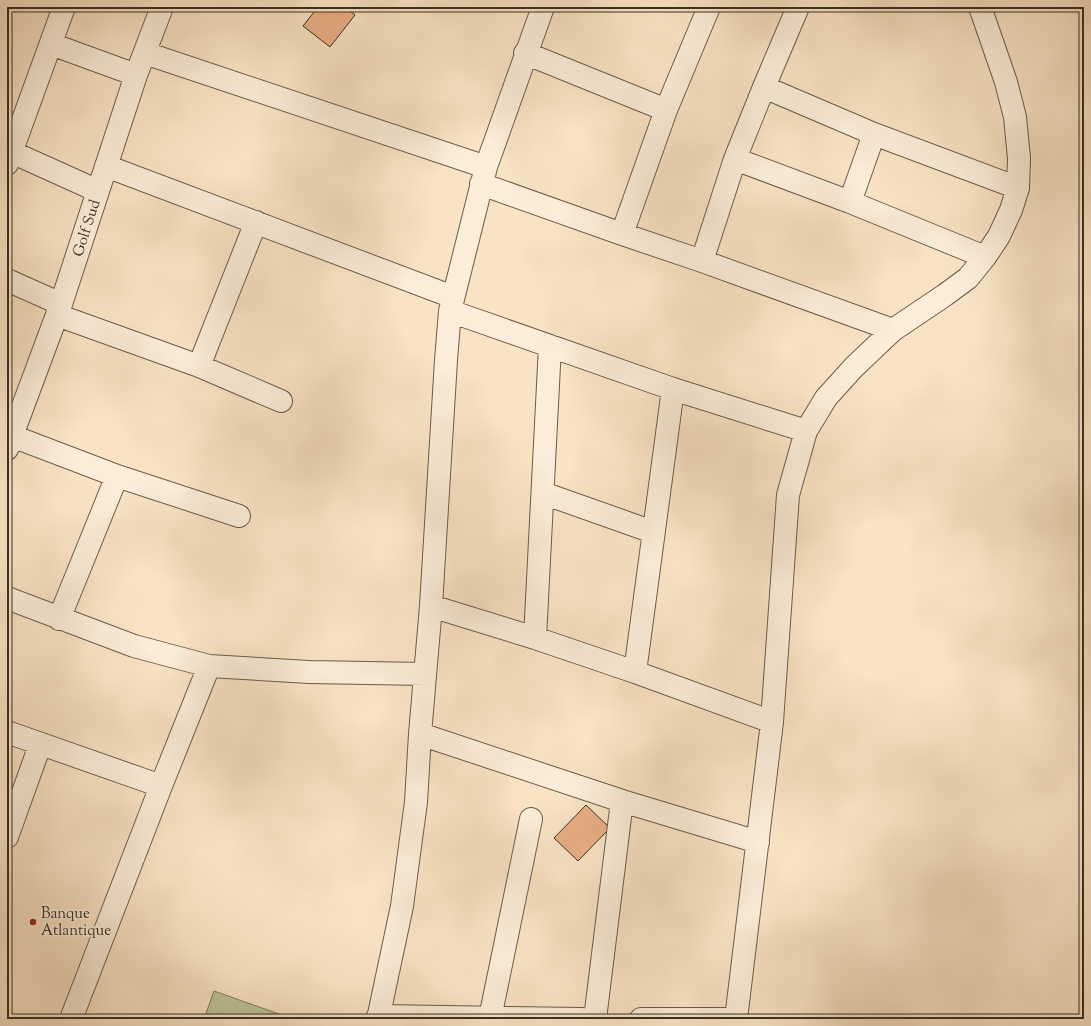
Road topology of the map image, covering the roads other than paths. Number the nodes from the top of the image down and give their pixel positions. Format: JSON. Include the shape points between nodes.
{"nodes":[{"id":1,"x":64,"y":7,"type":"edge"},
{"id":2,"x":162,"y":7,"type":"edge"},
{"id":3,"x":543,"y":7,"type":"edge"},
{"id":4,"x":709,"y":7,"type":"edge"},
{"id":5,"x":798,"y":7,"type":"edge"},
{"id":6,"x":980,"y":7,"type":"edge"},
{"id":7,"x":51,"y":44,"type":"junction"},
{"id":8,"x":525,"y":53,"type":"junction"},
{"id":9,"x":145,"y":54,"type":"junction"},
{"id":10,"x":136,"y":75,"type":"junction"},
{"id":11,"x":764,"y":87,"type":"junction"},
{"id":12,"x":666,"y":110,"type":"junction"},
{"id":13,"x":874,"y":134,"type":"junction"},
{"id":14,"x":9,"y":155,"type":"edge"},
{"id":15,"x":736,"y":159,"type":"junction"},
{"id":16,"x":106,"y":166,"type":"junction"},
{"id":17,"x":483,"y":176,"type":"junction"},
{"id":18,"x":1018,"y":188,"type":"junction"},
{"id":19,"x":98,"y":191,"type":"junction"},
{"id":20,"x":850,"y":202,"type":"junction"},
{"id":21,"x":256,"y":222,"type":"junction"},
{"id":22,"x":622,"y":234,"type":"junction"},
{"id":23,"x":985,"y":258,"type":"junction"},
{"id":24,"x":702,"y":261,"type":"junction"},
{"id":25,"x":7,"y":280,"type":"edge"},
{"id":26,"x":452,"y":304,"type":"junction"},
{"id":27,"x":59,"y":309,"type":"junction"},
{"id":28,"x":893,"y":330,"type":"junction"},
{"id":29,"x":550,"y":346,"type":"junction"},
{"id":30,"x":199,"y":366,"type":"junction"},
{"id":31,"x":673,"y":389,"type":"junction"},
{"id":32,"x":281,"y":401,"type":"dead end"},
{"id":33,"x":11,"y":430,"type":"edge"},
{"id":34,"x":806,"y":431,"type":"junction"},
{"id":35,"x":116,"y":476,"type":"junction"},
{"id":36,"x":543,"y":493,"type":"junction"},
{"id":37,"x":239,"y":516,"type":"dead end"},
{"id":38,"x":653,"y":532,"type":"junction"},
{"id":39,"x":7,"y":598,"type":"edge"},
{"id":40,"x":431,"y":606,"type":"junction"},
{"id":41,"x":59,"y":619,"type":"junction"},
{"id":42,"x":535,"y":638,"type":"junction"},
{"id":43,"x":209,"y":666,"type":"junction"},
{"id":44,"x":635,"y":672,"type":"junction"},
{"id":45,"x":425,"y":674,"type":"junction"},
{"id":46,"x":772,"y":722,"type":"junction"},
{"id":47,"x":7,"y":732,"type":"edge"},
{"id":48,"x":420,"y":734,"type":"junction"},
{"id":49,"x":40,"y":745,"type":"junction"},
{"id":50,"x":160,"y":786,"type":"junction"},
{"id":51,"x":622,"y":801,"type":"junction"},
{"id":52,"x":531,"y":819,"type":"dead end"},
{"id":53,"x":7,"y":837,"type":"edge"},
{"id":54,"x":758,"y":842,"type":"junction"},
{"id":55,"x":378,"y":1018,"type":"edge"},
{"id":56,"x":490,"y":1018,"type":"junction"},
{"id":57,"x":71,"y":1019,"type":"edge"},
{"id":58,"x":582,"y":1019,"type":"edge"},
{"id":59,"x":595,"y":1019,"type":"edge"},
{"id":60,"x":641,"y":1019,"type":"edge"},
{"id":61,"x":736,"y":1019,"type":"edge"}],
"edges":[{"from":1,"to":7,"type":"street"},
{"from":2,"to":9,"type":"street","name":"Golf Sud"},
{"from":3,"to":8,"type":"street"},
{"from":4,"to":12,"type":"street"},
{"from":5,"to":11,"type":"street"},
{"from":6,"to":18,"type":"street","via":[[1006,82],[1015,117],[1019,158]]},
{"from":7,"to":10,"type":"street"},
{"from":7,"to":14,"type":"street"},
{"from":8,"to":12,"type":"street"},
{"from":8,"to":17,"type":"street"},
{"from":9,"to":10,"type":"street","name":"Golf Sud"},
{"from":9,"to":17,"type":"street"},
{"from":10,"to":16,"type":"street","name":"Golf Sud"},
{"from":11,"to":13,"type":"street"},
{"from":11,"to":15,"type":"street"},
{"from":12,"to":22,"type":"street"},
{"from":13,"to":18,"type":"street"},
{"from":13,"to":20,"type":"street"},
{"from":14,"to":19,"type":"street"},
{"from":15,"to":20,"type":"street"},
{"from":15,"to":24,"type":"street"},
{"from":16,"to":19,"type":"street","name":"Golf Sud"},
{"from":16,"to":21,"type":"street"},
{"from":17,"to":22,"type":"street"},
{"from":17,"to":26,"type":"street"},
{"from":18,"to":23,"type":"street","via":[[1002,230]]},
{"from":19,"to":27,"type":"street","name":"Golf Sud"},
{"from":20,"to":23,"type":"street"},
{"from":21,"to":26,"type":"street"},
{"from":21,"to":30,"type":"street"},
{"from":22,"to":24,"type":"street"},
{"from":23,"to":28,"type":"street","via":[[968,278]]},
{"from":24,"to":28,"type":"street"},
{"from":25,"to":27,"type":"street"},
{"from":26,"to":29,"type":"street"},
{"from":26,"to":40,"type":"street","via":[[446,360]]},
{"from":27,"to":30,"type":"street"},
{"from":27,"to":33,"type":"street","name":"Golf Sud"},
{"from":28,"to":34,"type":"street","via":[[826,398]]},
{"from":29,"to":31,"type":"street"},
{"from":29,"to":36,"type":"street"},
{"from":30,"to":32,"type":"street"},
{"from":31,"to":34,"type":"street"},
{"from":31,"to":38,"type":"street"},
{"from":33,"to":35,"type":"street"},
{"from":34,"to":46,"type":"street","via":[[788,495]]},
{"from":35,"to":37,"type":"street"},
{"from":35,"to":41,"type":"street"},
{"from":36,"to":38,"type":"street"},
{"from":36,"to":42,"type":"street"},
{"from":38,"to":44,"type":"street"},
{"from":39,"to":41,"type":"street"},
{"from":40,"to":42,"type":"street"},
{"from":40,"to":45,"type":"street"},
{"from":41,"to":43,"type":"street","via":[[134,646]]},
{"from":42,"to":44,"type":"street"},
{"from":43,"to":45,"type":"street","via":[[309,672]]},
{"from":43,"to":50,"type":"street"},
{"from":44,"to":46,"type":"street"},
{"from":45,"to":48,"type":"street"},
{"from":46,"to":54,"type":"street"},
{"from":47,"to":49,"type":"street"},
{"from":48,"to":51,"type":"street"},
{"from":48,"to":55,"type":"street","via":[[416,802],[402,906]]},
{"from":49,"to":50,"type":"street"},
{"from":49,"to":53,"type":"street"},
{"from":50,"to":57,"type":"street"},
{"from":51,"to":54,"type":"street"},
{"from":51,"to":59,"type":"street"},
{"from":52,"to":56,"type":"street"},
{"from":54,"to":61,"type":"street"},
{"from":55,"to":56,"type":"street"},
{"from":56,"to":58,"type":"street"},
{"from":60,"to":61,"type":"street"}]}
